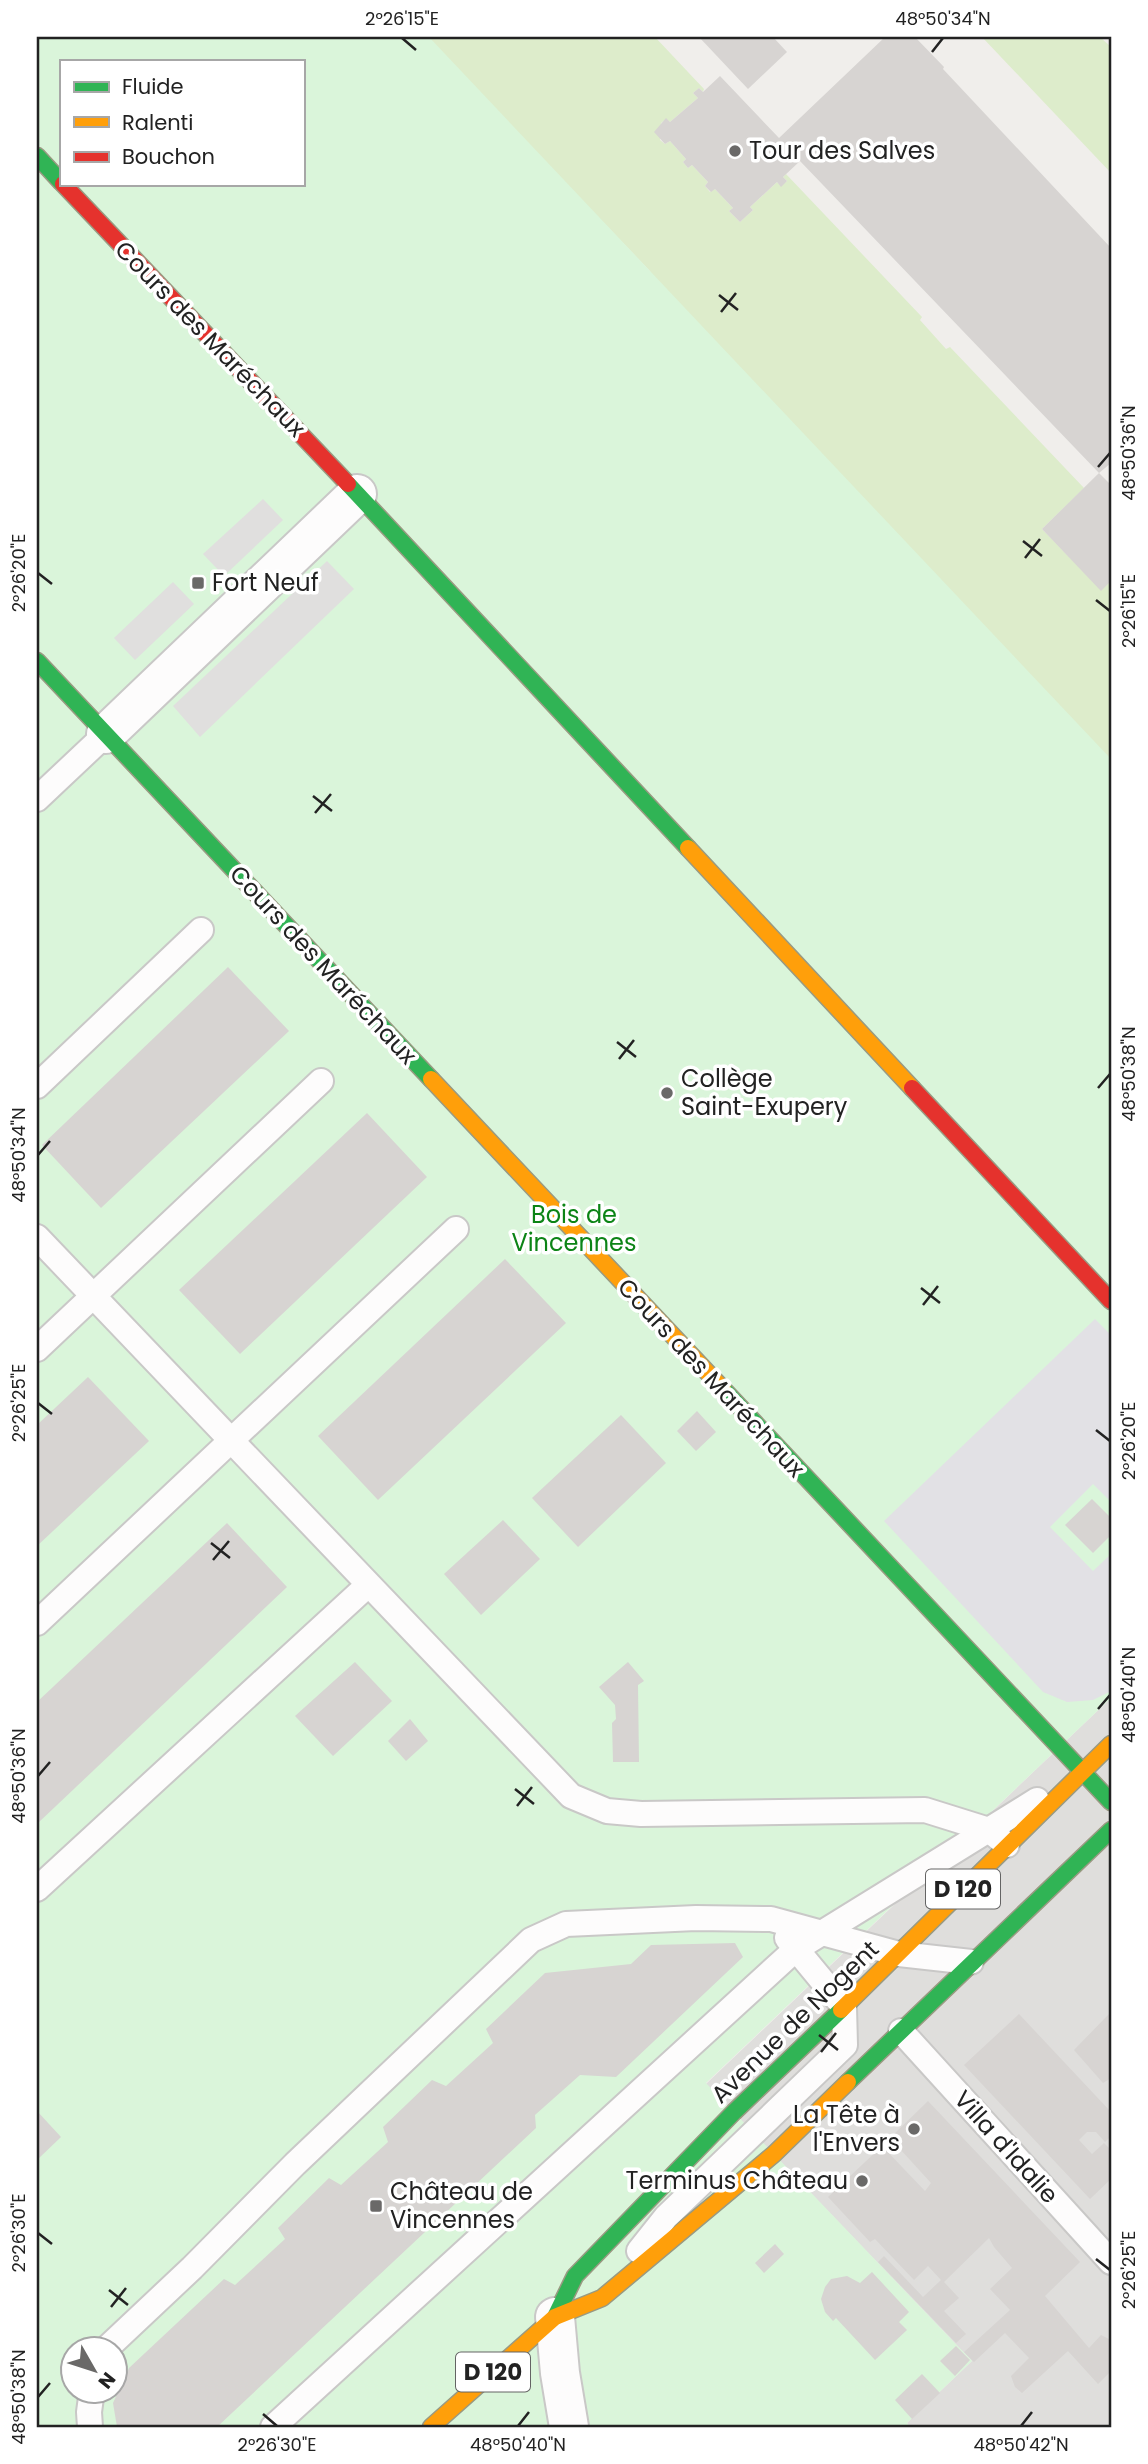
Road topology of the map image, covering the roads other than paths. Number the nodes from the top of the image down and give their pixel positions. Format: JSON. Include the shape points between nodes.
{"nodes":[{"id":1,"x":37,"y":156,"type":"edge"},
{"id":2,"x":60,"y":181,"type":"edge"},
{"id":3,"x":65,"y":186,"type":"edge"},
{"id":4,"x":357,"y":494,"type":"junction"},
{"id":5,"x":37,"y":661,"type":"edge"},
{"id":6,"x":106,"y":734,"type":"junction"},
{"id":7,"x":37,"y":799,"type":"edge"},
{"id":8,"x":201,"y":930,"type":"dead end"},
{"id":9,"x":321,"y":1081,"type":"dead end"},
{"id":10,"x":37,"y":1086,"type":"edge"},
{"id":11,"x":456,"y":1229,"type":"dead end"},
{"id":12,"x":37,"y":1237,"type":"edge"},
{"id":13,"x":93,"y":1296,"type":"junction"},
{"id":14,"x":1111,"y":1301,"type":"edge"},
{"id":15,"x":37,"y":1349,"type":"edge"},
{"id":16,"x":232,"y":1441,"type":"junction"},
{"id":17,"x":368,"y":1584,"type":"junction"},
{"id":18,"x":37,"y":1623,"type":"edge"},
{"id":19,"x":1111,"y":1744,"type":"edge"},
{"id":20,"x":1082,"y":1772,"type":"junction"},
{"id":21,"x":1111,"y":1802,"type":"edge"},
{"id":22,"x":1111,"y":1830,"type":"edge"},
{"id":23,"x":998,"y":1837,"type":"junction"},
{"id":24,"x":37,"y":1889,"type":"edge"},
{"id":25,"x":771,"y":1919,"type":"junction"},
{"id":26,"x":823,"y":1933,"type":"junction"},
{"id":27,"x":796,"y":1950,"type":"junction"},
{"id":28,"x":899,"y":1954,"type":"junction"},
{"id":29,"x":971,"y":1962,"type":"junction"},
{"id":30,"x":845,"y":2007,"type":"junction"},
{"id":31,"x":901,"y":2031,"type":"junction"},
{"id":32,"x":1111,"y":2262,"type":"edge"},
{"id":33,"x":602,"y":2298,"type":"junction"},
{"id":34,"x":555,"y":2318,"type":"junction"},
{"id":35,"x":122,"y":2334,"type":"edge"},
{"id":36,"x":90,"y":2404,"type":"edge"},
{"id":37,"x":568,"y":2426,"type":"edge"},
{"id":38,"x":90,"y":2427,"type":"edge"},
{"id":39,"x":273,"y":2427,"type":"edge"},
{"id":40,"x":431,"y":2427,"type":"edge"}],
"edges":[{"from":1,"to":2,"type":"street","name":"Cours des Maréchaux"},
{"from":3,"to":4,"type":"street","name":"Cours des Maréchaux"},
{"from":4,"to":6,"type":"street"},
{"from":4,"to":14,"type":"street","name":"Cours des Maréchaux"},
{"from":5,"to":6,"type":"street","name":"Cours des Maréchaux"},
{"from":6,"to":7,"type":"lane"},
{"from":6,"to":20,"type":"street","name":"Cours des Maréchaux"},
{"from":8,"to":10,"type":"lane"},
{"from":9,"to":13,"type":"lane"},
{"from":11,"to":16,"type":"lane"},
{"from":12,"to":13,"type":"lane"},
{"from":13,"to":15,"type":"lane"},
{"from":13,"to":16,"type":"lane"},
{"from":16,"to":17,"type":"lane"},
{"from":16,"to":18,"type":"lane"},
{"from":17,"to":23,"type":"lane","via":[[571,1796],[607,1811],[925,1810]]},
{"from":17,"to":24,"type":"lane"},
{"from":19,"to":20,"type":"street"},
{"from":20,"to":21,"type":"street","name":"Cours des Maréchaux"},
{"from":20,"to":23,"type":"lane"},
{"from":22,"to":29,"type":"street","name":"Avenue de Nogent","number":"D 120"},
{"from":23,"to":26,"type":"lane"},
{"from":23,"to":28,"type":"street","name":"Avenue de Nogent","number":"D 120"},
{"from":25,"to":26,"type":"lane"},
{"from":25,"to":27,"type":"lane"},
{"from":25,"to":35,"type":"lane","via":[[696,1917],[566,1924],[531,1940]]},
{"from":26,"to":27,"type":"lane"},
{"from":26,"to":28,"type":"lane"},
{"from":27,"to":30,"type":"lane"},
{"from":27,"to":39,"type":"lane"},
{"from":28,"to":29,"type":"lane"},
{"from":28,"to":30,"type":"street","name":"Avenue de Nogent","number":"D 120"},
{"from":29,"to":31,"type":"street","name":"Avenue de Nogent","number":"D 120"},
{"from":30,"to":33,"type":"lane","via":[[845,2045],[666,2217]]},
{"from":30,"to":34,"type":"street","name":"Avenue de Nogent","number":"D 120","via":[[734,2112],[575,2276]]},
{"from":31,"to":32,"type":"lane","name":"Villa d'Idalie"},
{"from":31,"to":33,"type":"street","name":"Avenue de Nogent","number":"D 120","via":[[774,2154]]},
{"from":33,"to":34,"type":"street","name":"Avenue de Nogent","number":"D 120"},
{"from":34,"to":37,"type":"street"},
{"from":34,"to":40,"type":"street","name":"Avenue de Nogent","number":"D 120"},
{"from":36,"to":38,"type":"lane"}]}
